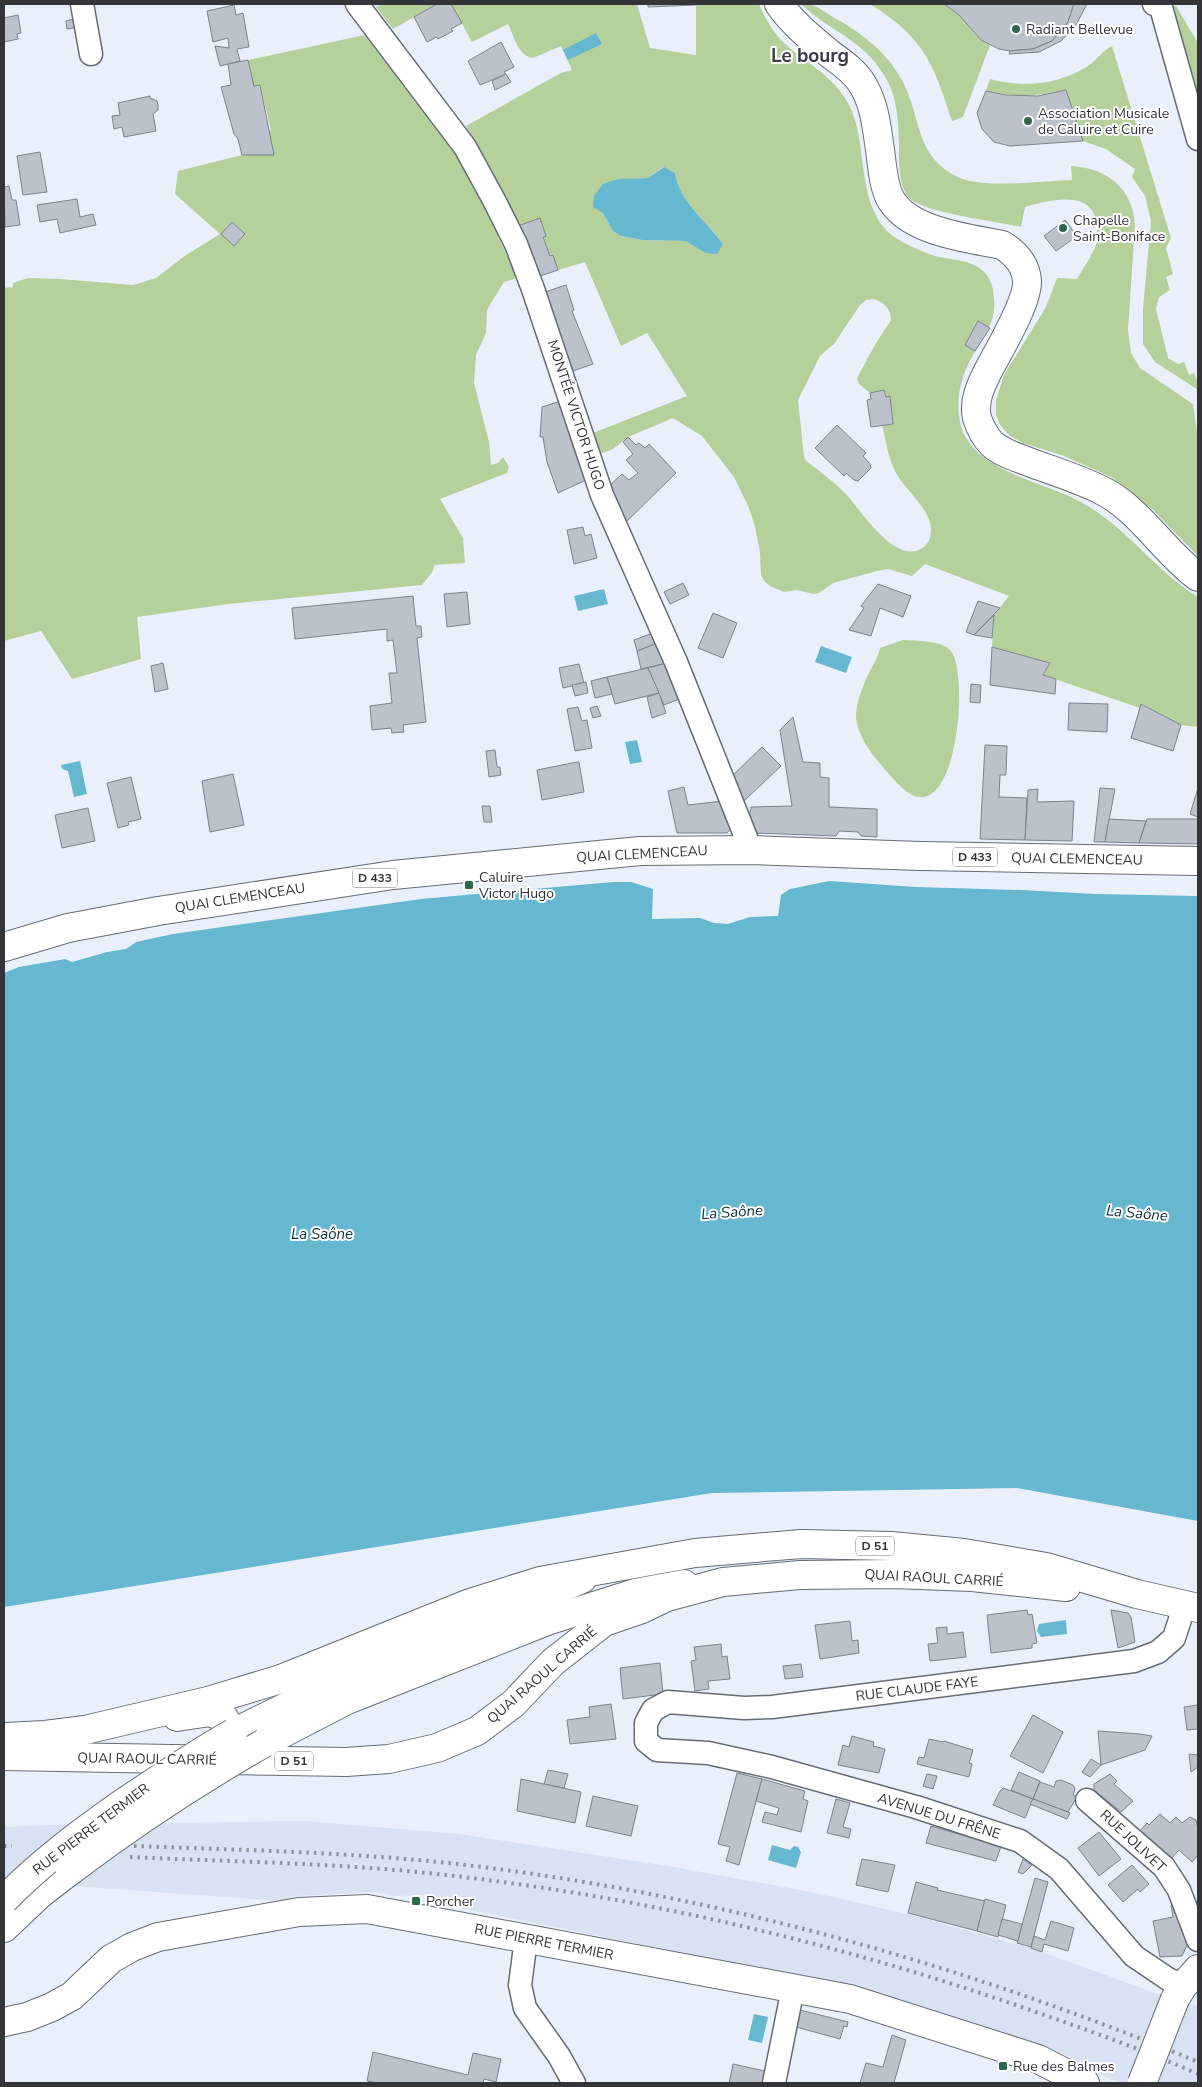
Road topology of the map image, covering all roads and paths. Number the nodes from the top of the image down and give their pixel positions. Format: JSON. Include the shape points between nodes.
{"nodes":[{"id":1,"x":82,"y":4,"type":"edge"},
{"id":2,"x":357,"y":4,"type":"edge"},
{"id":3,"x":779,"y":4,"type":"edge"},
{"id":4,"x":1154,"y":4,"type":"edge"},
{"id":5,"x":91,"y":54,"type":"dead end"},
{"id":6,"x":1196,"y":147,"type":"edge"},
{"id":7,"x":1198,"y":577,"type":"edge"},
{"id":8,"x":751,"y":850,"type":"junction"},
{"id":9,"x":1198,"y":861,"type":"edge"},
{"id":10,"x":4,"y":947,"type":"edge"},
{"id":11,"x":608,"y":1567,"type":"junction"},
{"id":12,"x":723,"y":1582,"type":"junction"},
{"id":13,"x":1137,"y":1594,"type":"junction"},
{"id":14,"x":1191,"y":1606,"type":"edge"},
{"id":15,"x":547,"y":1621,"type":"junction"},
{"id":16,"x":475,"y":1626,"type":"junction"},
{"id":17,"x":553,"y":1662,"type":"junction"},
{"id":18,"x":85,"y":1730,"type":"junction"},
{"id":19,"x":233,"y":1733,"type":"junction"},
{"id":20,"x":4,"y":1737,"type":"edge"},
{"id":21,"x":646,"y":1741,"type":"joint"},
{"id":22,"x":4,"y":1756,"type":"edge"},
{"id":23,"x":198,"y":1781,"type":"junction"},
{"id":24,"x":1088,"y":1800,"type":"dead end"},
{"id":25,"x":6,"y":1916,"type":"edge"},
{"id":26,"x":526,"y":1939,"type":"junction"},
{"id":27,"x":1198,"y":1940,"type":"edge"},
{"id":28,"x":1186,"y":1985,"type":"edge"},
{"id":29,"x":794,"y":1988,"type":"junction"},
{"id":30,"x":6,"y":2020,"type":"edge"},
{"id":31,"x":574,"y":2083,"type":"edge"},
{"id":32,"x":774,"y":2083,"type":"edge"},
{"id":33,"x":1085,"y":2083,"type":"edge"},
{"id":34,"x":1142,"y":2083,"type":"edge"}],
"edges":[{"from":1,"to":5,"type":"street"},
{"from":2,"to":8,"type":"street","name":"MONTÉE VICTOR HUGO","via":[[465,146],[516,244],[602,495],[676,662]]},
{"from":3,"to":7,"type":"main road","via":[[801,31],[860,80],[876,118],[886,186],[901,211],[913,221],[930,228],[1002,245],[1012,251],[1025,271],[1027,283],[1021,305],[977,400],[977,416],[983,433],[1006,453],[1116,499]]},
{"from":4,"to":6,"type":"street","via":[[1160,4]]},
{"from":8,"to":9,"type":"main road","name":"QUAI CLEMENCEAU","number":"D 433"},
{"from":8,"to":10,"type":"main road","name":"QUAI CLEMENCEAU","number":"D 433","via":[[640,852],[393,875],[158,911],[68,928]]},
{"from":11,"to":13,"type":"main road","name":"QUAI RAOUL CARRIÉ","number":"D 51","via":[[695,1553],[801,1544],[891,1546],[964,1553],[1046,1567]]},
{"from":11,"to":16,"type":"main road","name":"RUE PIERRE TERMIER"},
{"from":11,"to":18,"type":"main road","name":"QUAI RAOUL CARRIÉ","number":"D 51","via":[[540,1581],[470,1603],[272,1682]]},
{"from":12,"to":13,"type":"main road","name":"QUAI RAOUL CARRIÉ","number":"D 51","via":[[800,1575],[893,1574],[972,1577]]},
{"from":12,"to":15,"type":"main road","name":"RUE PIERRE TERMIER","via":[[635,1593]]},
{"from":12,"to":17,"type":"main road","name":"QUAI RAOUL CARRIÉ","number":"D 51","via":[[667,1597],[604,1622]]},
{"from":13,"to":14,"type":"main road","name":"QUAI RAOUL CARRIÉ","number":"D 51"},
{"from":14,"to":21,"type":"street","name":"RUE CLAUDE FAYE","via":[[1174,1638],[1158,1652],[1134,1661],[772,1707],[668,1702],[653,1710],[646,1722]]},
{"from":15,"to":16,"type":"main road","name":"RUE PIERRE TERMIER","via":[[526,1612]]},
{"from":15,"to":17,"type":"main road","via":[[557,1640]]},
{"from":15,"to":23,"type":"main road","name":"RUE PIERRE TERMIER","bridge":true,"via":[[348,1700]]},
{"from":16,"to":19,"type":"main road","name":"RUE PIERRE TERMIER","via":[[344,1678]]},
{"from":17,"to":22,"type":"main road","name":"QUAI RAOUL CARRIÉ","number":"D 51","via":[[513,1704],[477,1731],[437,1748],[389,1759],[346,1762]]},
{"from":18,"to":19,"type":"main road","via":[[210,1712],[224,1718]]},
{"from":18,"to":20,"type":"main road","name":"QUAI RAOUL CARRIÉ","number":"D 51"},
{"from":19,"to":23,"type":"main road","name":"RUE PIERRE TERMIER","via":[[232,1745]]},
{"from":19,"to":25,"type":"main road","name":"RUE PIERRE TERMIER","bridge":true,"via":[[200,1751],[82,1832],[22,1882]]},
{"from":21,"to":28,"type":"street","name":"AVENUE DU FRÊNE","via":[[657,1750],[708,1752],[772,1767],[916,1807],[1020,1841],[1059,1868],[1134,1956],[1168,1979]]},
{"from":23,"to":25,"type":"main road","name":"RUE PIERRE TERMIER","bridge":true},
{"from":24,"to":27,"type":"street","name":"RUE JOLIVET","via":[[1164,1867],[1179,1890]]},
{"from":26,"to":29,"type":"main road","name":"RUE PIERRE TERMIER"},
{"from":26,"to":30,"type":"main road","name":"RUE PIERRE TERMIER","via":[[368,1909],[299,1912],[158,1937],[111,1960],[72,1996],[52,2007],[27,2017]]},
{"from":26,"to":31,"type":"street","via":[[520,1985],[525,2008]]},
{"from":28,"to":34,"type":"main road","bridge":true},
{"from":29,"to":32,"type":"street"},
{"from":29,"to":33,"type":"main road","name":"RUE PIERRE TERMIER","via":[[850,1999],[1038,2059]]}]}
